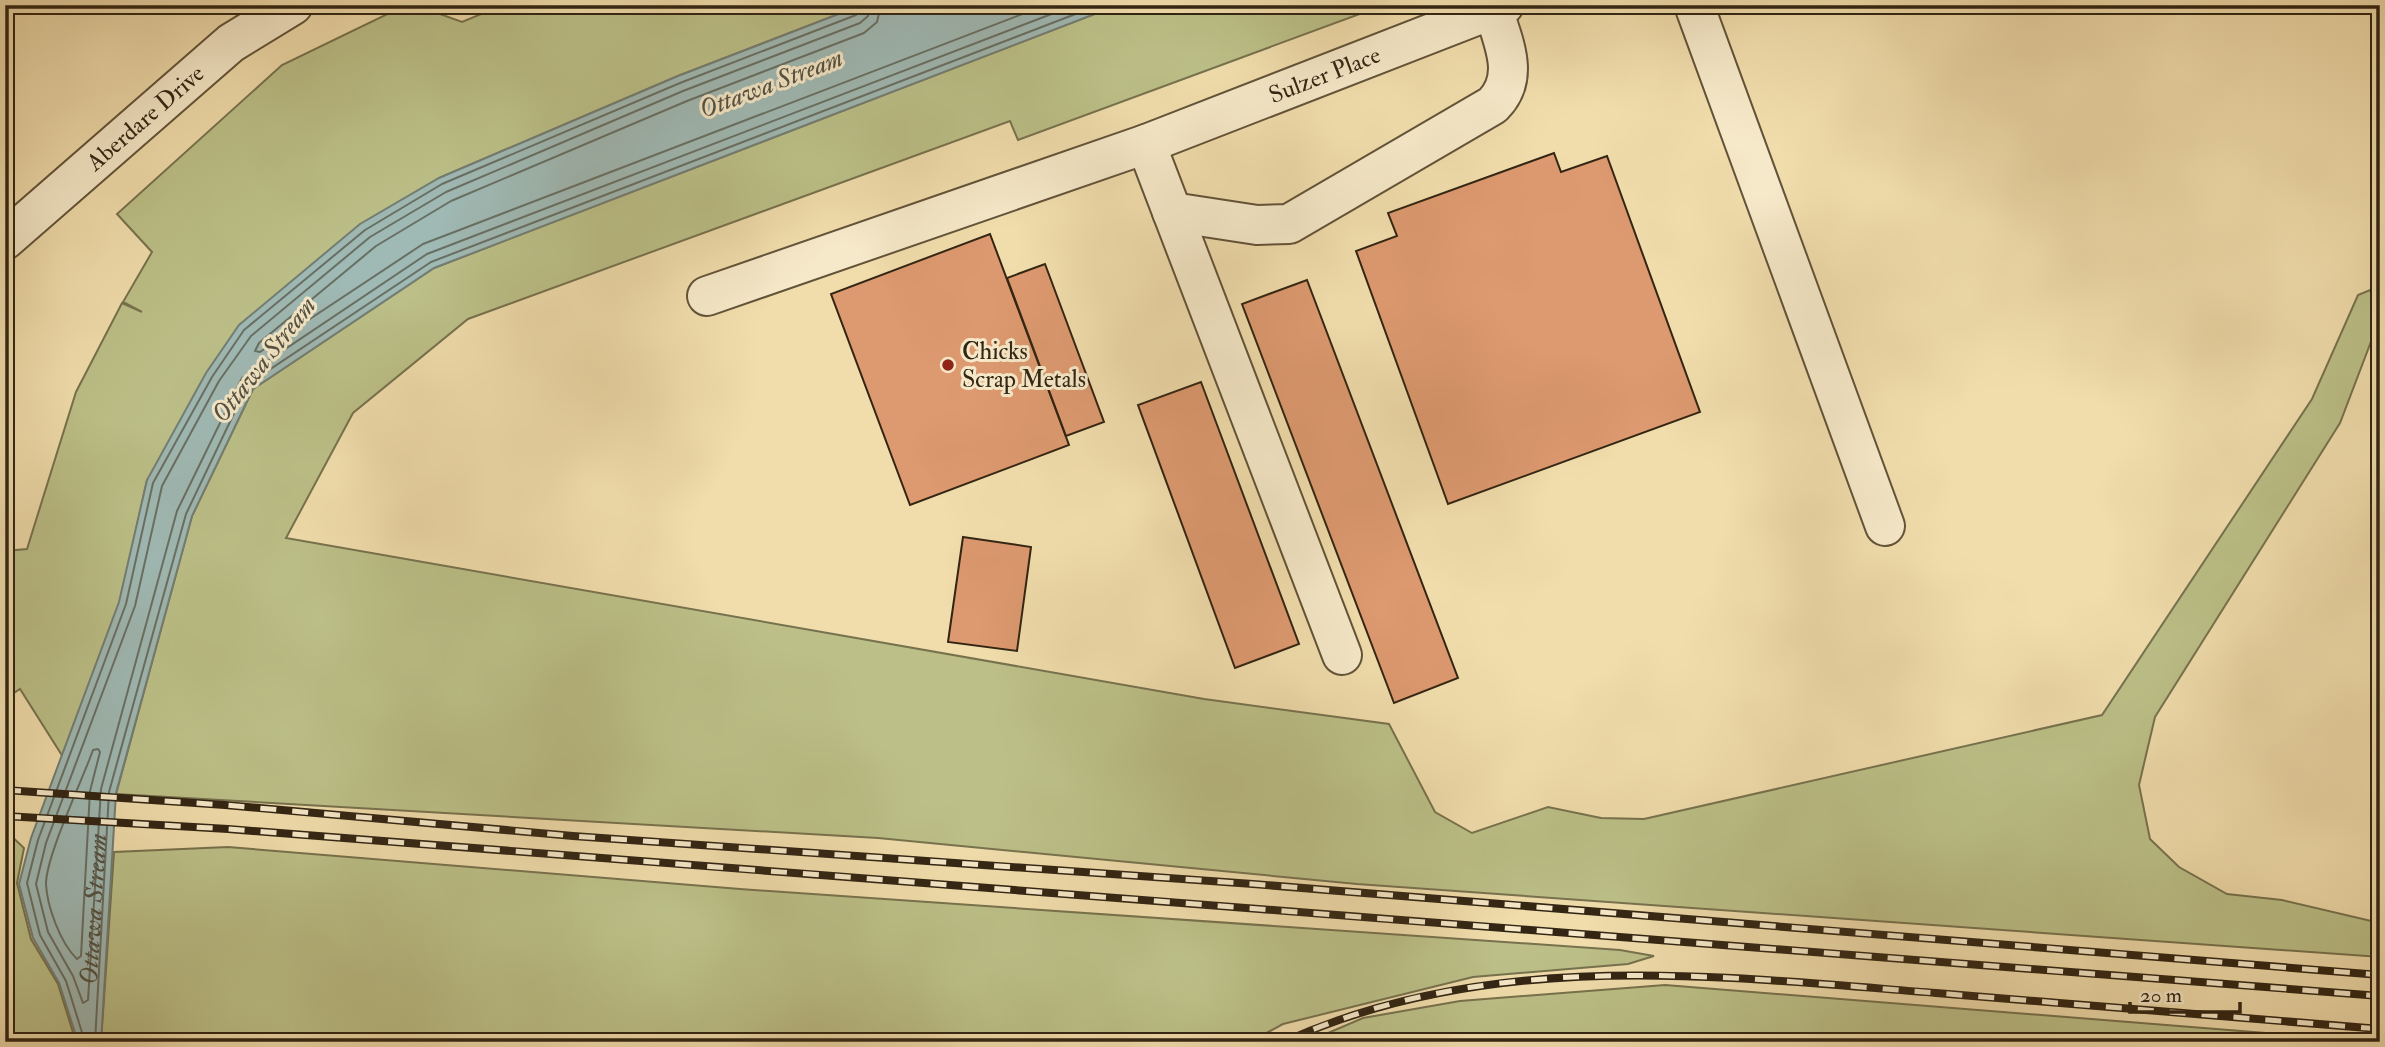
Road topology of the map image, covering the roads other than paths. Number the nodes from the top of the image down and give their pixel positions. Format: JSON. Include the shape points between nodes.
{"nodes":[{"id":1,"x":293,"y":5,"type":"edge"},
{"id":2,"x":1693,"y":5,"type":"edge"},
{"id":3,"x":1498,"y":7,"type":"edge"},
{"id":4,"x":1146,"y":144,"type":"junction"},
{"id":5,"x":1172,"y":212,"type":"junction"},
{"id":6,"x":5,"y":240,"type":"edge"},
{"id":7,"x":708,"y":296,"type":"dead end"},
{"id":8,"x":1885,"y":526,"type":"dead end"},
{"id":9,"x":1342,"y":655,"type":"dead end"}],
"edges":[{"from":1,"to":6,"type":"street","name":"Aberdare Drive","via":[[231,43]]},
{"from":2,"to":8,"type":"street"},
{"from":3,"to":4,"type":"street","name":"Sulzer Place"},
{"from":3,"to":5,"type":"street","via":[[1509,65],[1503,95],[1493,105],[1289,224],[1257,225]]},
{"from":4,"to":5,"type":"street"},
{"from":4,"to":7,"type":"street","name":"Sulzer Place"},
{"from":5,"to":9,"type":"street"}]}
